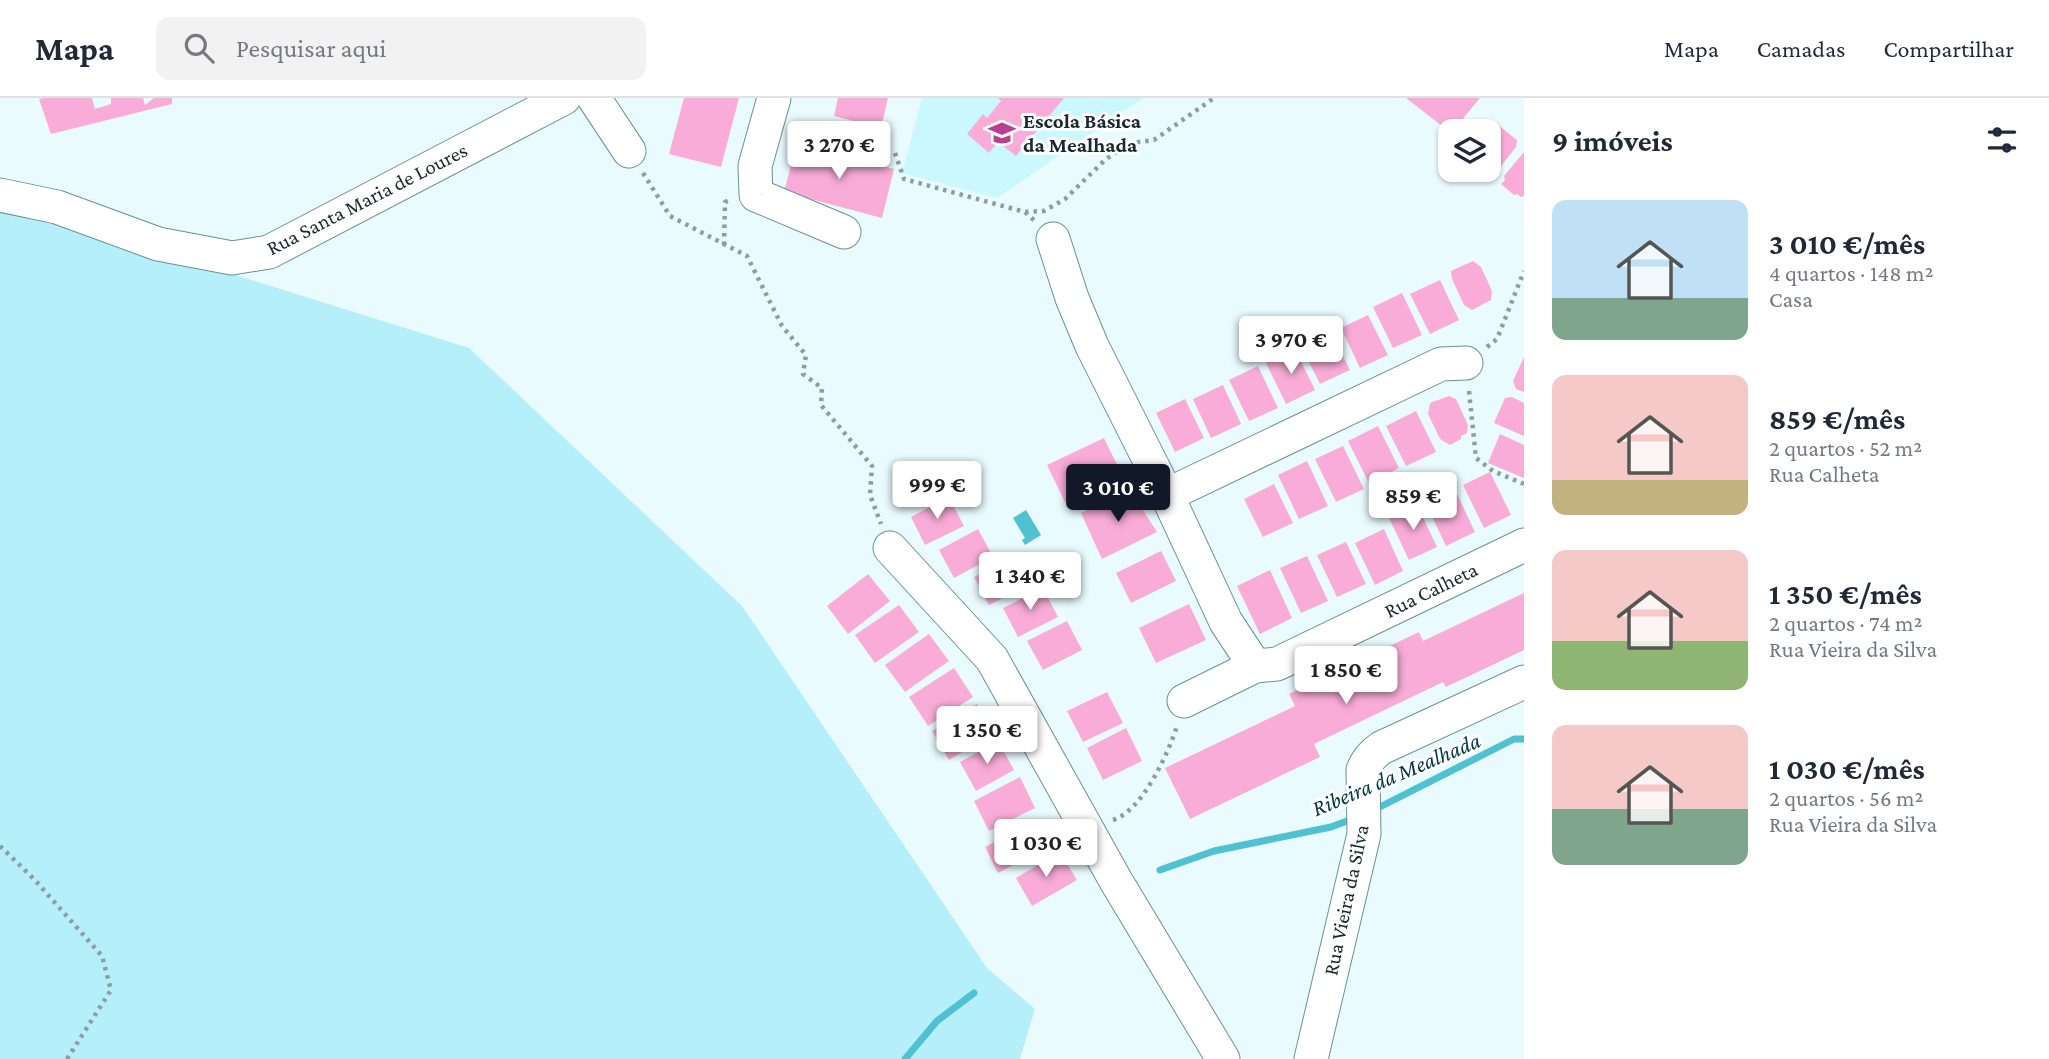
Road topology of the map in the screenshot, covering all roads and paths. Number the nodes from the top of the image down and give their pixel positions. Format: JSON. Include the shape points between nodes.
{"nodes":[{"id":1,"x":564,"y":98,"type":"edge"},
{"id":2,"x":594,"y":98,"type":"edge"},
{"id":3,"x":774,"y":98,"type":"edge"},
{"id":4,"x":1214,"y":98,"type":"edge"},
{"id":5,"x":629,"y":151,"type":"joint"},
{"id":6,"x":895,"y":153,"type":"dead end"},
{"id":7,"x":0,"y":195,"type":"edge"},
{"id":8,"x":1025,"y":212,"type":"junction"},
{"id":9,"x":844,"y":232,"type":"dead end"},
{"id":10,"x":1053,"y":239,"type":"joint"},
{"id":11,"x":1524,"y":271,"type":"edge"},
{"id":12,"x":1497,"y":339,"type":"dead end"},
{"id":13,"x":1466,"y":363,"type":"joint"},
{"id":14,"x":1524,"y":484,"type":"edge"},
{"id":15,"x":1167,"y":495,"type":"junction"},
{"id":16,"x":1524,"y":545,"type":"edge"},
{"id":17,"x":890,"y":548,"type":"joint"},
{"id":18,"x":1255,"y":666,"type":"junction"},
{"id":19,"x":1524,"y":682,"type":"edge"},
{"id":20,"x":1184,"y":701,"type":"joint"},
{"id":21,"x":1086,"y":828,"type":"junction"},
{"id":22,"x":0,"y":846,"type":"edge"},
{"id":23,"x":1305,"y":1055,"type":"edge"},
{"id":24,"x":67,"y":1059,"type":"edge"},
{"id":25,"x":1223,"y":1059,"type":"edge"}],
"edges":[{"from":1,"to":7,"type":"street","name":"Rua Santa Maria de Loures","via":[[269,252],[232,258],[158,244],[57,207]]},
{"from":2,"to":5,"type":"street"},
{"from":3,"to":9,"type":"street","via":[[755,166],[756,195]]},
{"from":4,"to":8,"type":"path","via":[[1154,140],[1131,143],[1106,159],[1065,199],[1044,211]]},
{"from":5,"to":17,"type":"path","via":[[670,216],[747,256],[782,326],[806,355],[803,374],[822,388],[821,405],[872,466],[870,495]]},
{"from":6,"to":8,"type":"path","via":[[904,179]]},
{"from":8,"to":10,"type":"path"},
{"from":10,"to":15,"type":"street","via":[[1092,346]]},
{"from":11,"to":12,"type":"path"},
{"from":13,"to":14,"type":"path","via":[[1476,458]]},
{"from":13,"to":15,"type":"street","via":[[1441,364]]},
{"from":15,"to":18,"type":"street","via":[[1226,622]]},
{"from":16,"to":18,"type":"street","name":"Rua Calheta","via":[[1277,664]]},
{"from":17,"to":21,"type":"street","via":[[992,659]]},
{"from":18,"to":20,"type":"street","name":"Rua Calheta"},
{"from":19,"to":23,"type":"street","name":"Rua Vieira da Silva","via":[[1381,748],[1367,761],[1363,770],[1364,834]]},
{"from":20,"to":21,"type":"path","via":[[1171,742],[1143,794],[1122,817]]},
{"from":21,"to":25,"type":"street"},
{"from":22,"to":24,"type":"path","via":[[102,956],[111,990]]}]}
